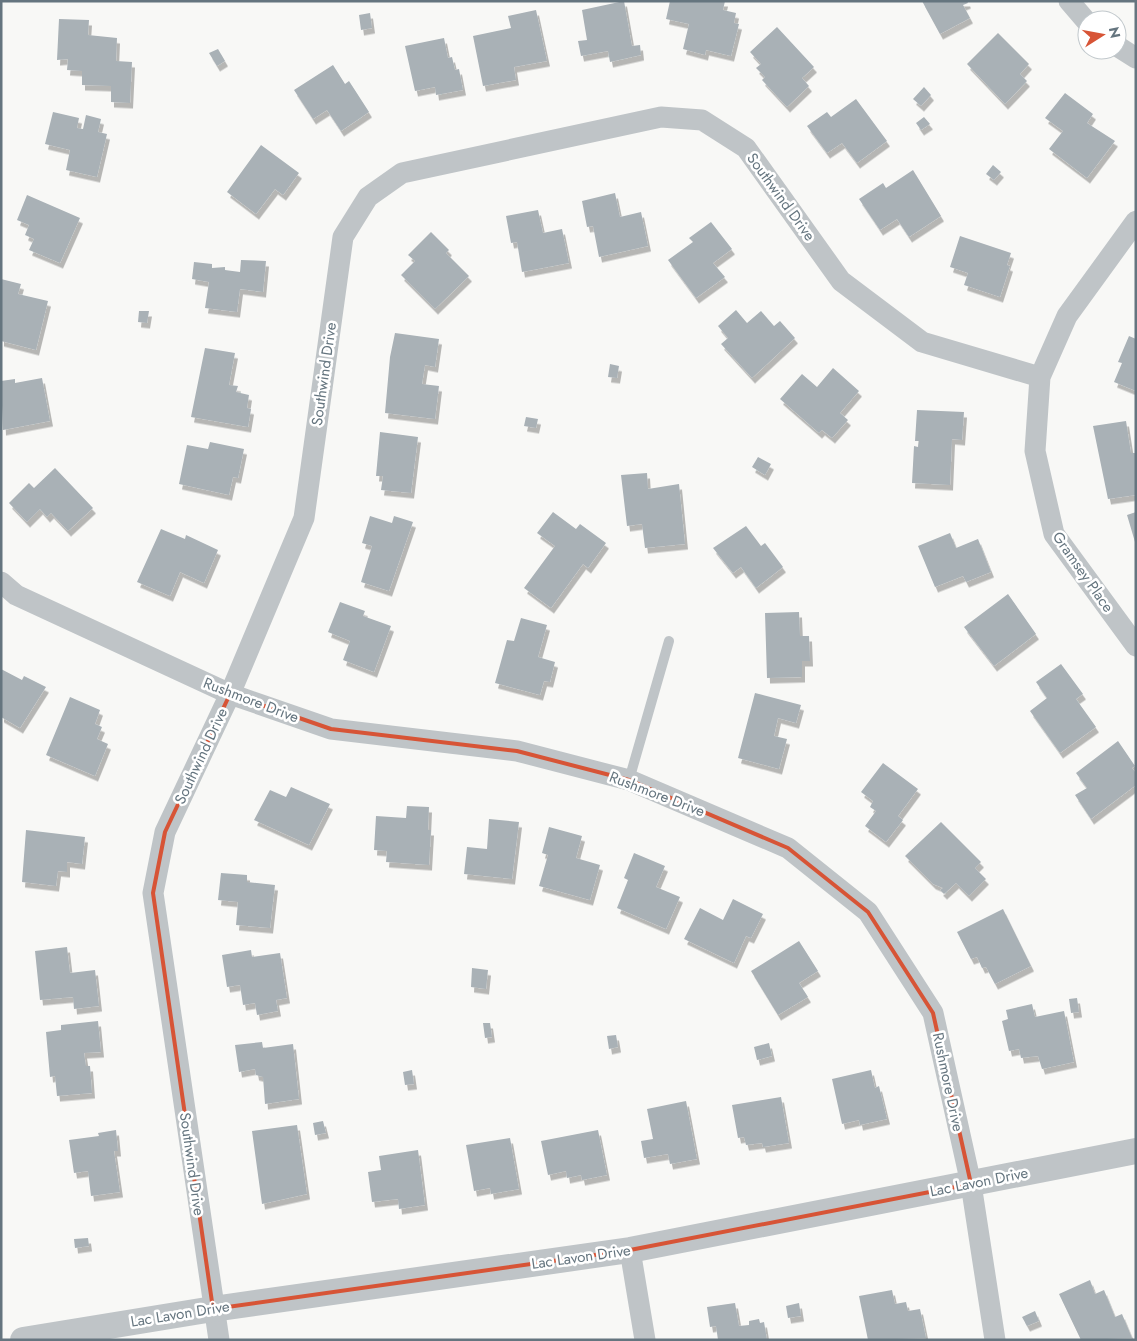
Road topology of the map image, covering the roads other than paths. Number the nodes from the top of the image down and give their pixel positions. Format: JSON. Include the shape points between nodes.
{"nodes":[{"id":1,"x":1136,"y":221,"type":"edge"},
{"id":2,"x":1040,"y":377,"type":"junction"},
{"id":3,"x":1,"y":582,"type":"edge"},
{"id":4,"x":669,"y":641,"type":"dead end"},
{"id":5,"x":1136,"y":646,"type":"edge"},
{"id":6,"x":230,"y":694,"type":"junction"},
{"id":7,"x":628,"y":780,"type":"junction"},
{"id":8,"x":1136,"y":1152,"type":"edge"},
{"id":9,"x":971,"y":1184,"type":"junction"},
{"id":10,"x":630,"y":1250,"type":"junction"},
{"id":11,"x":213,"y":1309,"type":"junction"},
{"id":12,"x":23,"y":1340,"type":"edge"},
{"id":13,"x":219,"y":1340,"type":"edge"},
{"id":14,"x":644,"y":1340,"type":"edge"},
{"id":15,"x":995,"y":1340,"type":"edge"}],
"edges":[{"from":1,"to":2,"type":"street","name":"Gramsey Place","via":[[1067,316]]},
{"from":2,"to":5,"type":"street","name":"Gramsey Place","via":[[1036,451],[1054,534]]},
{"from":2,"to":6,"type":"street","name":"Southwind Drive","via":[[922,342],[841,281],[746,148],[702,120],[661,117],[402,173],[368,197],[343,237],[304,518]]},
{"from":3,"to":6,"type":"street","name":"Rushmore Drive","via":[[16,595]]},
{"from":4,"to":7,"type":"lane"},
{"from":6,"to":7,"type":"street","name":"Rushmore Drive","via":[[331,729],[516,751]]},
{"from":6,"to":11,"type":"street","name":"Southwind Drive","via":[[165,832],[153,893]]},
{"from":7,"to":9,"type":"street","name":"Rushmore Drive","via":[[788,848],[868,912],[933,1013]]},
{"from":8,"to":9,"type":"street","name":"Lac Lavon Drive"},
{"from":9,"to":10,"type":"street","name":"Lac Lavon Drive"},
{"from":9,"to":15,"type":"street","name":"Rushmore Drive"},
{"from":10,"to":11,"type":"street","name":"Lac Lavon Drive"},
{"from":10,"to":14,"type":"street"},
{"from":11,"to":12,"type":"street","name":"Lac Lavon Drive"},
{"from":11,"to":13,"type":"street","name":"Southwind Drive"}]}
